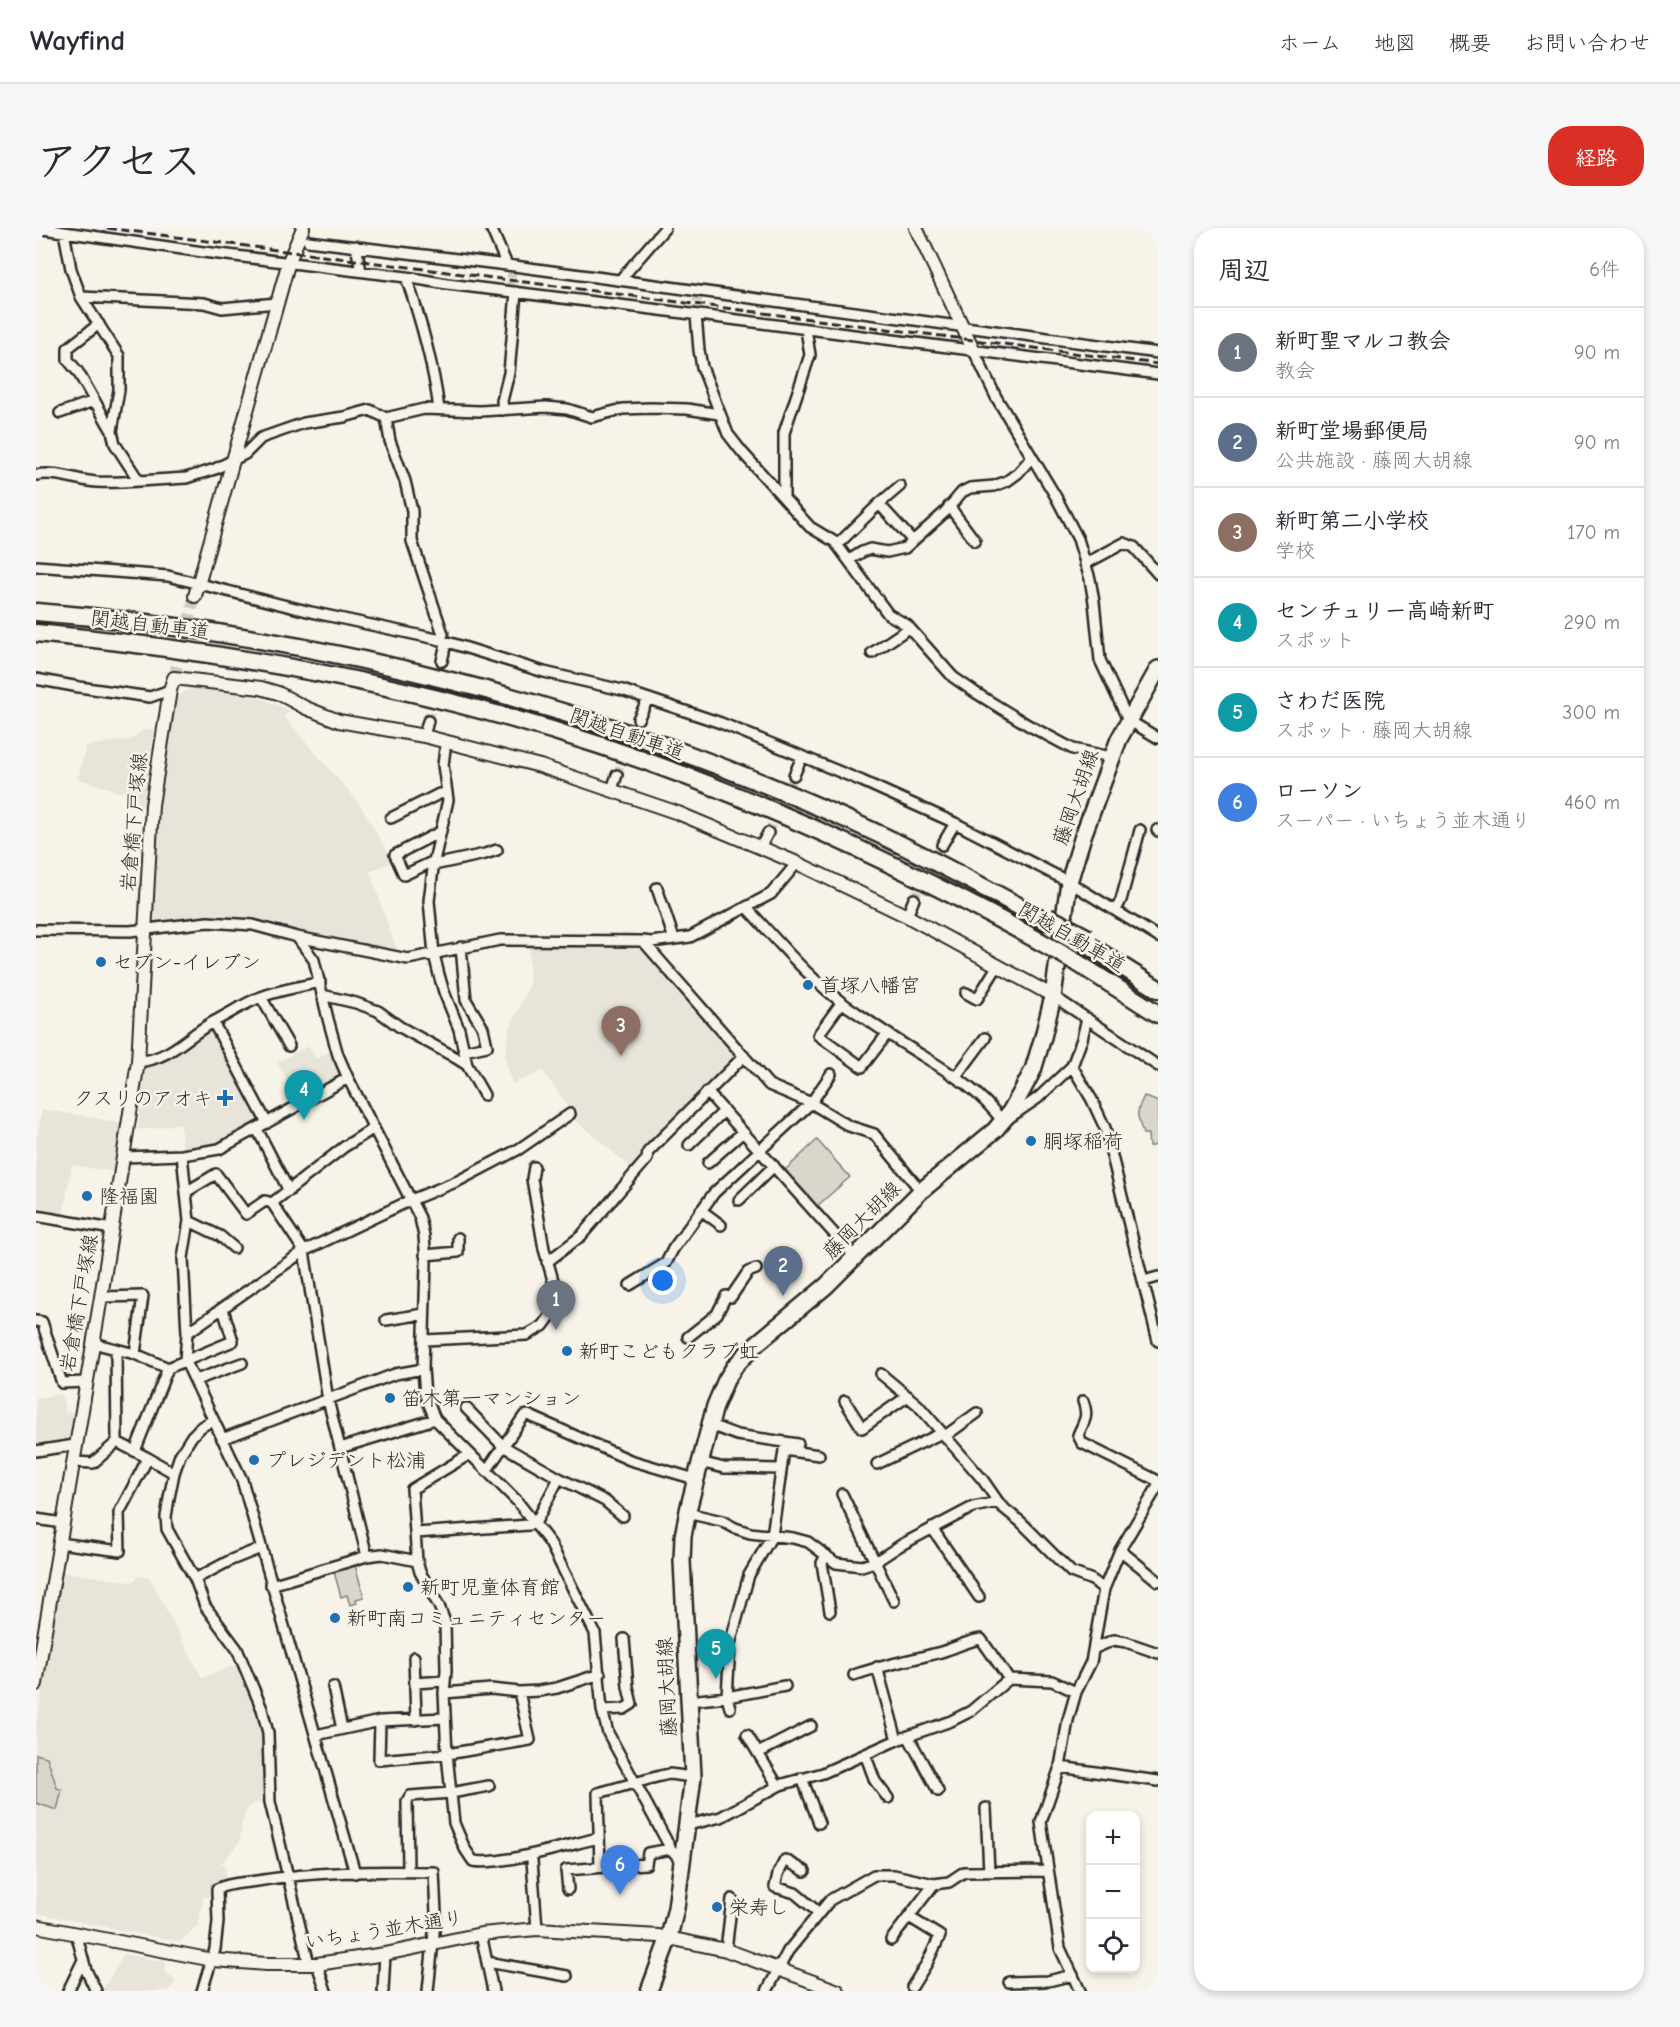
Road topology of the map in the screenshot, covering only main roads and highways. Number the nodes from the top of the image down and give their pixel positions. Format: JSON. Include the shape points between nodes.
{"nodes":[{"id":1,"x":36,"y":612,"type":"edge"},
{"id":2,"x":36,"y":633,"type":"edge"},
{"id":3,"x":1158,"y":669,"type":"edge"},
{"id":4,"x":1086,"y":941,"type":"junction"},
{"id":5,"x":1158,"y":980,"type":"edge"},
{"id":6,"x":1158,"y":989,"type":"edge"},
{"id":7,"x":1158,"y":1014,"type":"edge"},
{"id":8,"x":650,"y":1991,"type":"edge"}],
"edges":[{"from":1,"to":4,"type":"highway","name":"関越自動車道","via":[[143,623],[278,644],[394,668],[606,726],[742,776],[884,837]]},
{"from":2,"to":7,"type":"highway","name":"関越自動車道","bridge":true,"via":[[264,662],[460,705],[586,741],[799,822],[947,891],[1076,962]]},
{"from":3,"to":8,"type":"main road","name":"藤岡大胡線","via":[[1128,720],[1083,836],[1069,882],[1053,996],[1036,1061],[1022,1091],[1003,1122],[921,1191],[826,1286],[754,1345],[735,1366],[723,1388],[695,1479],[683,1536],[693,1777],[676,1908]]},
{"from":4,"to":5,"type":"highway"},
{"from":4,"to":6,"type":"highway","name":"関越自動車道"}]}
